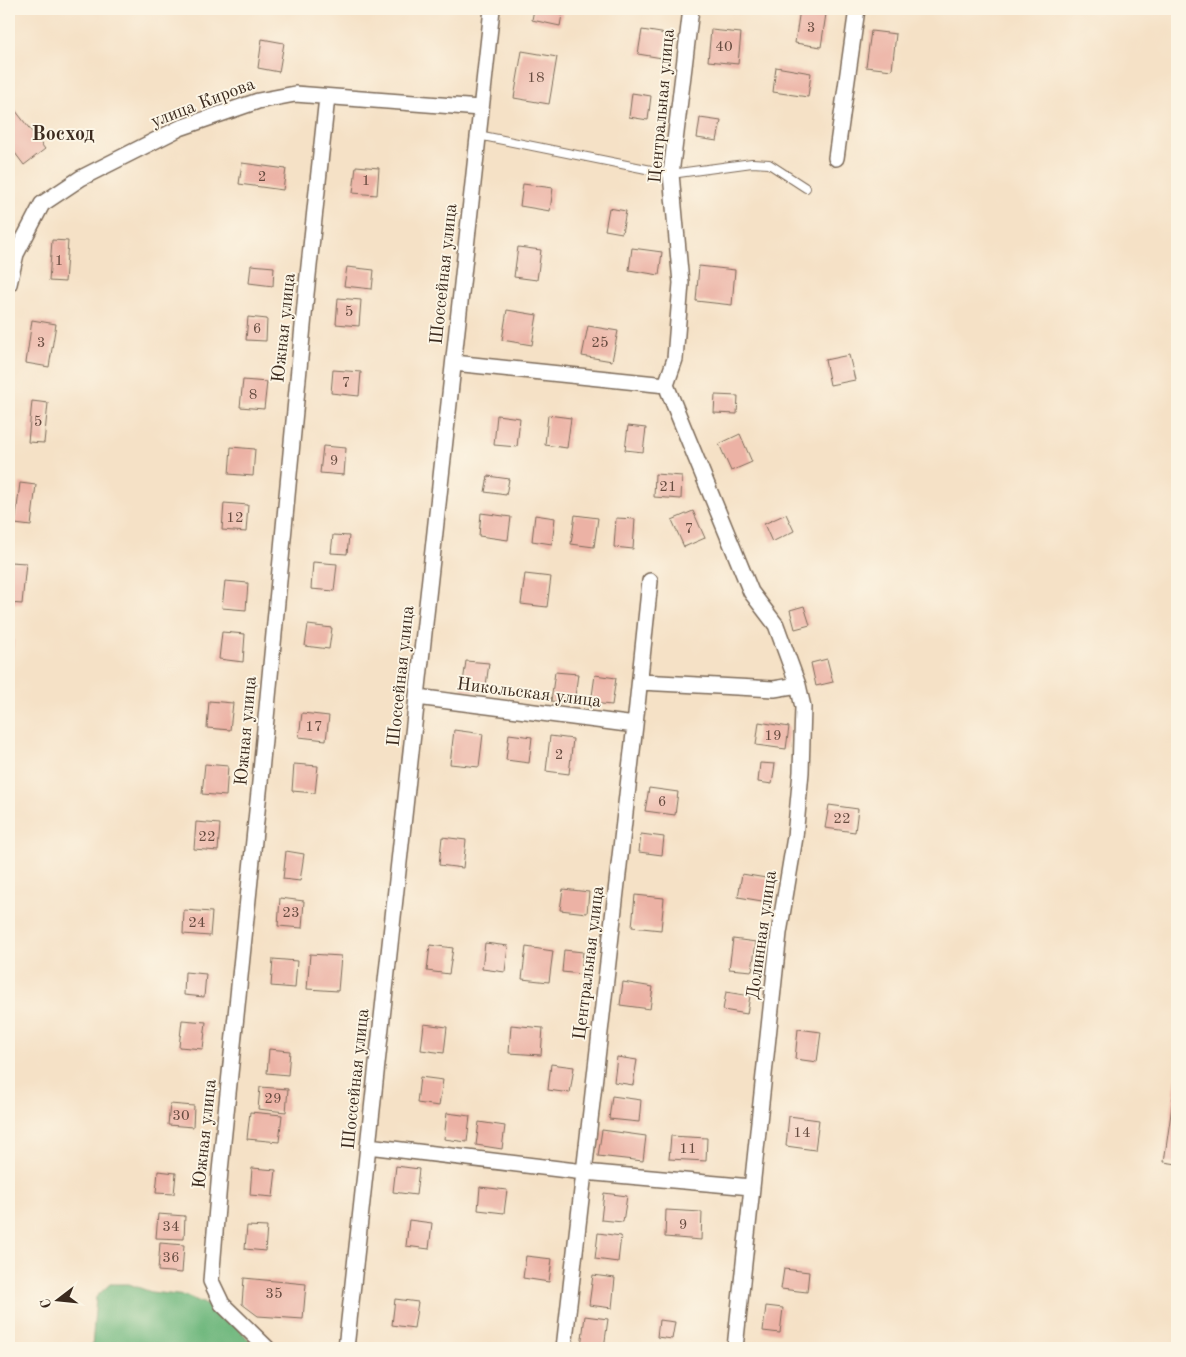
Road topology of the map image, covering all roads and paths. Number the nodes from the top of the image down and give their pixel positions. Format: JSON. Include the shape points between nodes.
{"nodes":[{"id":1,"x":492,"y":9,"type":"edge"},
{"id":2,"x":691,"y":9,"type":"edge"},
{"id":3,"x":857,"y":9,"type":"edge"},
{"id":4,"x":327,"y":97,"type":"junction"},
{"id":5,"x":480,"y":108,"type":"junction"},
{"id":6,"x":478,"y":135,"type":"junction"},
{"id":7,"x":836,"y":158,"type":"dead end"},
{"id":8,"x":671,"y":174,"type":"junction"},
{"id":9,"x":806,"y":188,"type":"dead end"},
{"id":10,"x":9,"y":284,"type":"edge"},
{"id":11,"x":454,"y":363,"type":"junction"},
{"id":12,"x":666,"y":385,"type":"junction"},
{"id":13,"x":650,"y":581,"type":"dead end"},
{"id":14,"x":640,"y":682,"type":"junction"},
{"id":15,"x":798,"y":685,"type":"junction"},
{"id":16,"x":417,"y":697,"type":"junction"},
{"id":17,"x":636,"y":725,"type":"junction"},
{"id":18,"x":368,"y":1146,"type":"junction"},
{"id":19,"x":584,"y":1172,"type":"junction"},
{"id":20,"x":751,"y":1187,"type":"junction"},
{"id":21,"x":267,"y":1348,"type":"edge"},
{"id":22,"x":346,"y":1348,"type":"edge"},
{"id":23,"x":564,"y":1348,"type":"edge"},
{"id":24,"x":735,"y":1348,"type":"edge"}],
"edges":[{"from":1,"to":5,"type":"street","name":"Шоссейная улица"},
{"from":2,"to":8,"type":"street","name":"Центральная улица"},
{"from":3,"to":7,"type":"street"},
{"from":4,"to":5,"type":"street","name":"улица Кирова"},
{"from":4,"to":10,"type":"street","name":"улица Кирова","via":[[295,94],[240,107],[180,128],[61,190],[38,210],[16,254]]},
{"from":4,"to":21,"type":"street","name":"Южная улица","via":[[220,1170],[212,1281],[222,1304]]},
{"from":5,"to":6,"type":"street","name":"Шоссейная улица"},
{"from":6,"to":8,"type":"lane"},
{"from":6,"to":11,"type":"street","name":"Шоссейная улица"},
{"from":8,"to":9,"type":"lane","via":[[752,163],[769,164]]},
{"from":8,"to":12,"type":"street","name":"Центральная улица","via":[[681,282],[675,359]]},
{"from":11,"to":12,"type":"street"},
{"from":11,"to":16,"type":"street","name":"Шоссейная улица"},
{"from":12,"to":15,"type":"street","name":"Долинная улица","via":[[751,592],[776,625]]},
{"from":13,"to":14,"type":"street","name":"Центральная улица"},
{"from":14,"to":15,"type":"street","via":[[774,690]]},
{"from":14,"to":17,"type":"street","name":"Центральная улица"},
{"from":15,"to":20,"type":"street","name":"Долинная улица","via":[[803,707],[796,828],[779,933]]},
{"from":16,"to":17,"type":"street","name":"Никольская улица"},
{"from":16,"to":18,"type":"street","name":"Шоссейная улица"},
{"from":17,"to":19,"type":"street","name":"Центральная улица"},
{"from":18,"to":19,"type":"street"},
{"from":18,"to":22,"type":"street","name":"Шоссейная улица"},
{"from":19,"to":20,"type":"street"},
{"from":19,"to":23,"type":"street","name":"Центральная улица"},
{"from":20,"to":24,"type":"street","name":"Долинная улица"}]}
